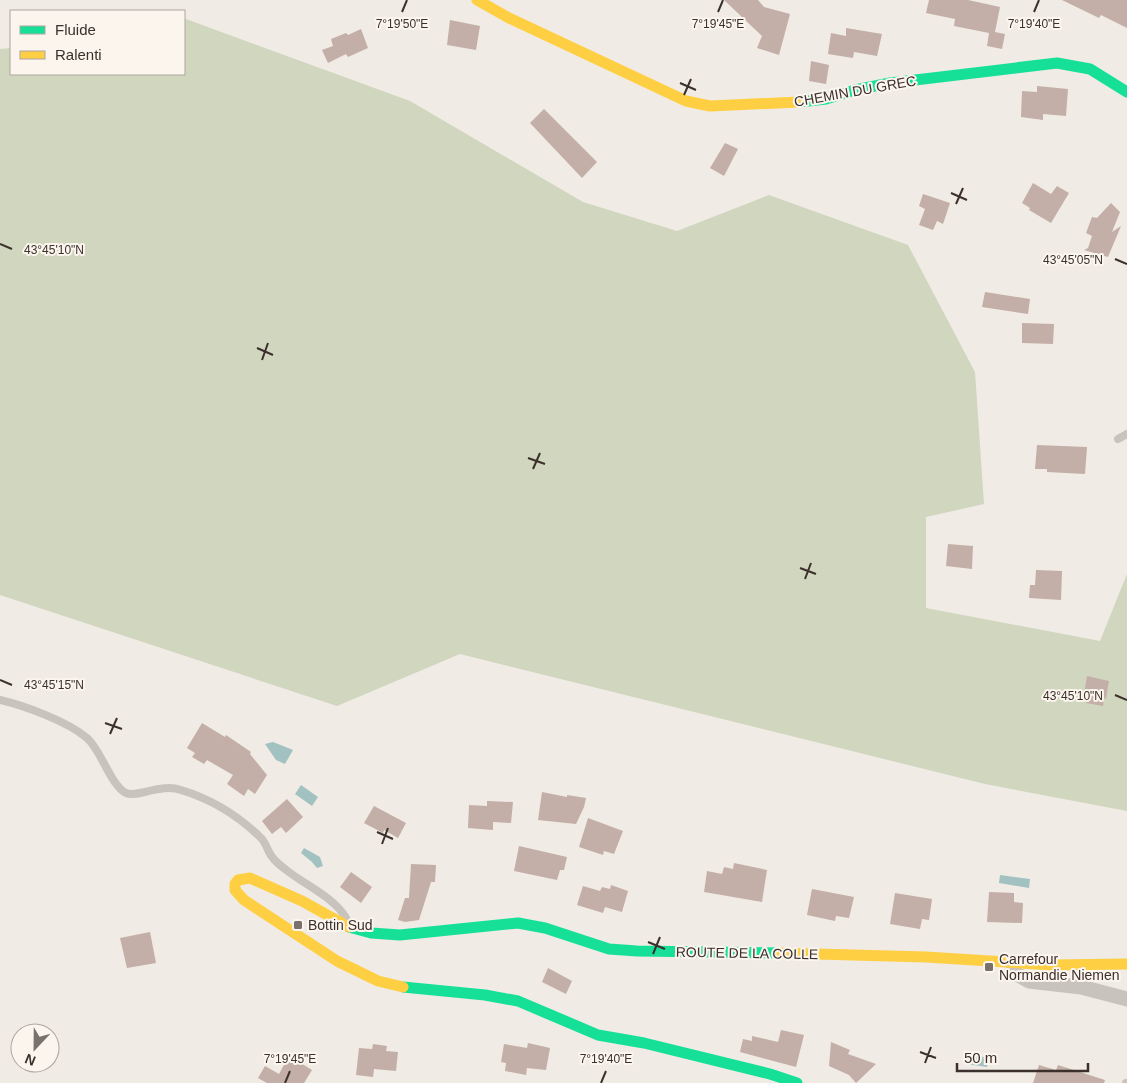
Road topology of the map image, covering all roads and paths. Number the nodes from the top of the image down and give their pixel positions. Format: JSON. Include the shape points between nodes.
{"nodes":[{"id":1,"x":478,"y":0,"type":"edge"},
{"id":2,"x":1127,"y":92,"type":"edge"},
{"id":3,"x":1127,"y":434,"type":"edge"},
{"id":4,"x":1118,"y":440,"type":"dead end"},
{"id":5,"x":0,"y":700,"type":"edge"},
{"id":6,"x":347,"y":926,"type":"junction"},
{"id":7,"x":1013,"y":962,"type":"junction"},
{"id":8,"x":1127,"y":964,"type":"edge"},
{"id":9,"x":1127,"y":999,"type":"edge"},
{"id":10,"x":797,"y":1083,"type":"edge"}],
"edges":[{"from":1,"to":2,"type":"street","name":"CHEMIN DU GREC","via":[[509,18],[686,101],[710,106],[826,100],[890,83],[1057,63],[1090,69]]},
{"from":3,"to":4,"type":"lane"},
{"from":5,"to":6,"type":"lane","via":[[43,714],[87,738],[100,753],[119,789],[127,794],[169,787],[224,810],[264,841],[273,858],[285,869],[342,912]]},
{"from":6,"to":7,"type":"street","name":"ROUTE DE LA COLLE","via":[[371,933],[400,935],[518,924],[545,928],[609,949],[861,954]]},
{"from":6,"to":10,"type":"street","name":"ROUTE DE LA COLLE","via":[[250,878],[238,880],[235,884],[235,890],[244,900],[337,961],[378,981],[399,987],[518,1001],[598,1035],[644,1043]]},
{"from":7,"to":8,"type":"street","name":"ROUTE DE LA COLLE","via":[[1090,967]]},
{"from":7,"to":9,"type":"street","via":[[1015,973],[1029,981],[1081,987]]}]}
